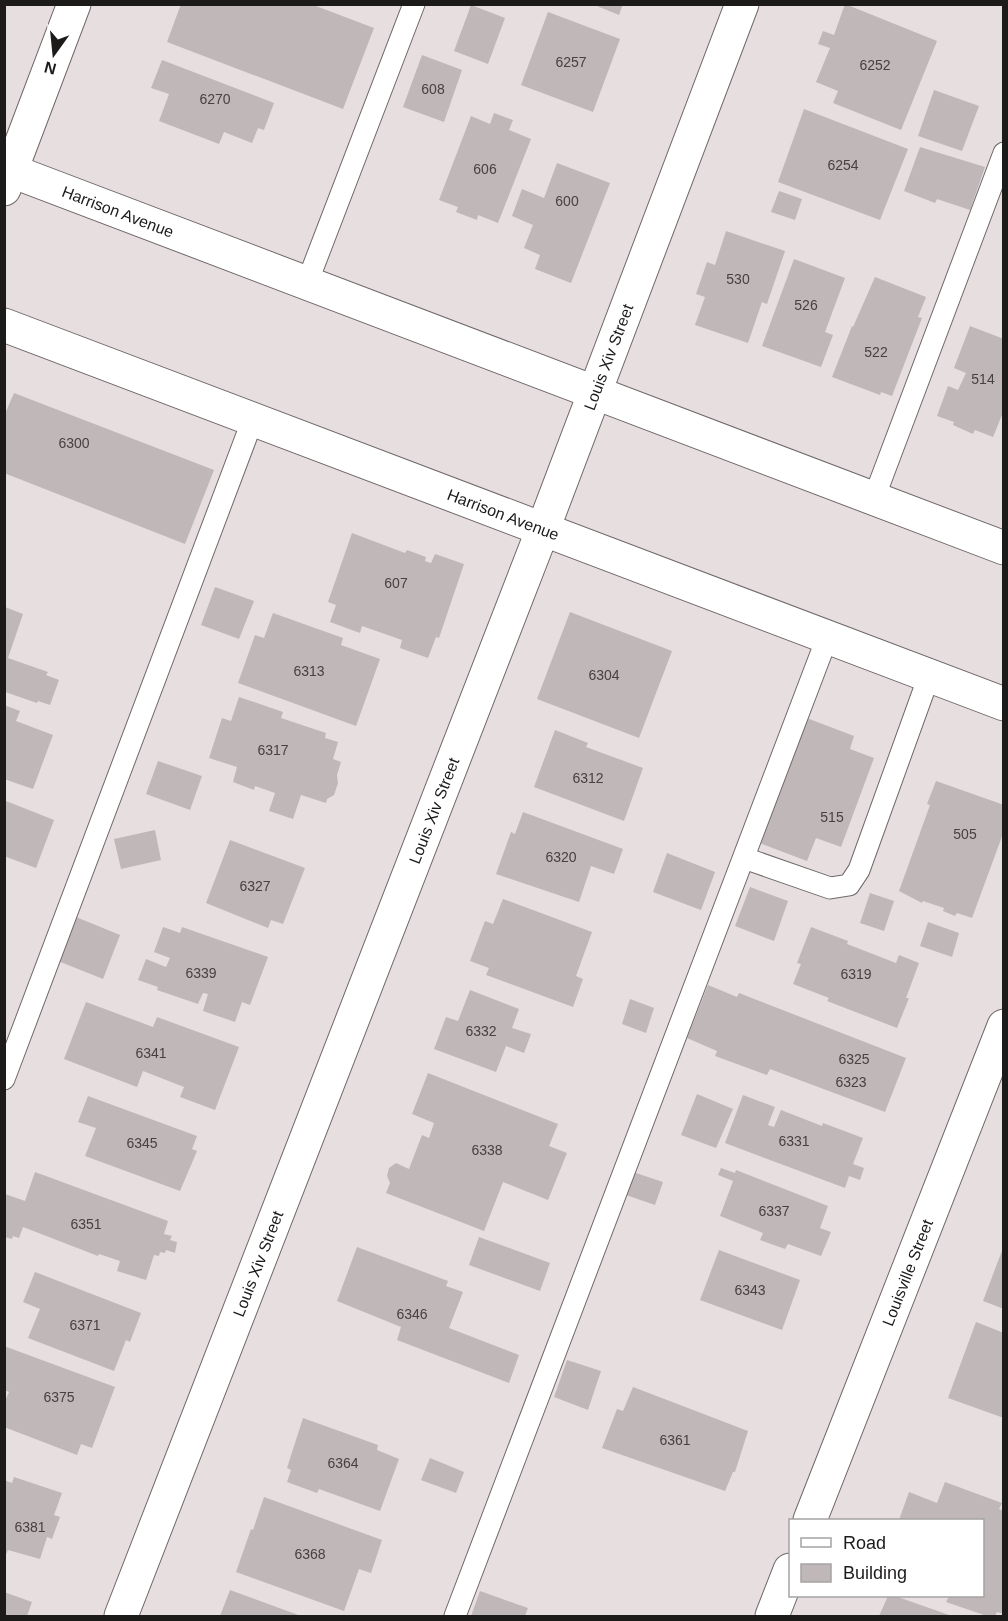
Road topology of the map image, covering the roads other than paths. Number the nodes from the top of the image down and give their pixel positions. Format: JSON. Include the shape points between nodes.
{"nodes":[{"id":1,"x":74,"y":4,"type":"edge"},
{"id":2,"x":414,"y":4,"type":"edge"},
{"id":3,"x":742,"y":4,"type":"edge"},
{"id":4,"x":1004,"y":153,"type":"edge"},
{"id":5,"x":7,"y":176,"type":"edge"},
{"id":6,"x":307,"y":284,"type":"junction"},
{"id":7,"x":4,"y":325,"type":"edge"},
{"id":8,"x":593,"y":392,"type":"junction"},
{"id":9,"x":253,"y":419,"type":"junction"},
{"id":10,"x":874,"y":498,"type":"junction"},
{"id":11,"x":543,"y":529,"type":"junction"},
{"id":12,"x":1004,"y":548,"type":"edge"},
{"id":13,"x":827,"y":638,"type":"junction"},
{"id":14,"x":929,"y":676,"type":"junction"},
{"id":15,"x":1004,"y":705,"type":"edge"},
{"id":16,"x":744,"y":858,"type":"junction"},
{"id":17,"x":1004,"y":1026,"type":"edge"},
{"id":18,"x":4,"y":1079,"type":"edge"},
{"id":19,"x":811,"y":1519,"type":"edge"},
{"id":20,"x":789,"y":1573,"type":"edge"},
{"id":21,"x":122,"y":1617,"type":"edge"},
{"id":22,"x":455,"y":1617,"type":"edge"},
{"id":23,"x":772,"y":1617,"type":"edge"}],
"edges":[{"from":1,"to":5,"type":"street"},
{"from":2,"to":6,"type":"lane"},
{"from":3,"to":8,"type":"street","name":"Louis Xiv Street"},
{"from":4,"to":10,"type":"lane"},
{"from":5,"to":6,"type":"street","name":"Harrison Avenue"},
{"from":6,"to":8,"type":"street","name":"Harrison Avenue"},
{"from":7,"to":9,"type":"street","name":"Harrison Avenue"},
{"from":8,"to":10,"type":"street","name":"Harrison Avenue"},
{"from":8,"to":11,"type":"street","name":"Louis Xiv Street"},
{"from":9,"to":11,"type":"street","name":"Harrison Avenue"},
{"from":9,"to":18,"type":"lane"},
{"from":10,"to":12,"type":"street","name":"Harrison Avenue"},
{"from":11,"to":13,"type":"street","name":"Harrison Avenue"},
{"from":11,"to":21,"type":"street","name":"Louis Xiv Street"},
{"from":13,"to":14,"type":"street","name":"Harrison Avenue"},
{"from":13,"to":16,"type":"lane"},
{"from":14,"to":15,"type":"street","name":"Harrison Avenue"},
{"from":14,"to":16,"type":"lane","via":[[859,870],[849,885],[830,888]]},
{"from":16,"to":22,"type":"lane"},
{"from":17,"to":19,"type":"street","name":"Louisville Street"},
{"from":20,"to":23,"type":"street"}]}
